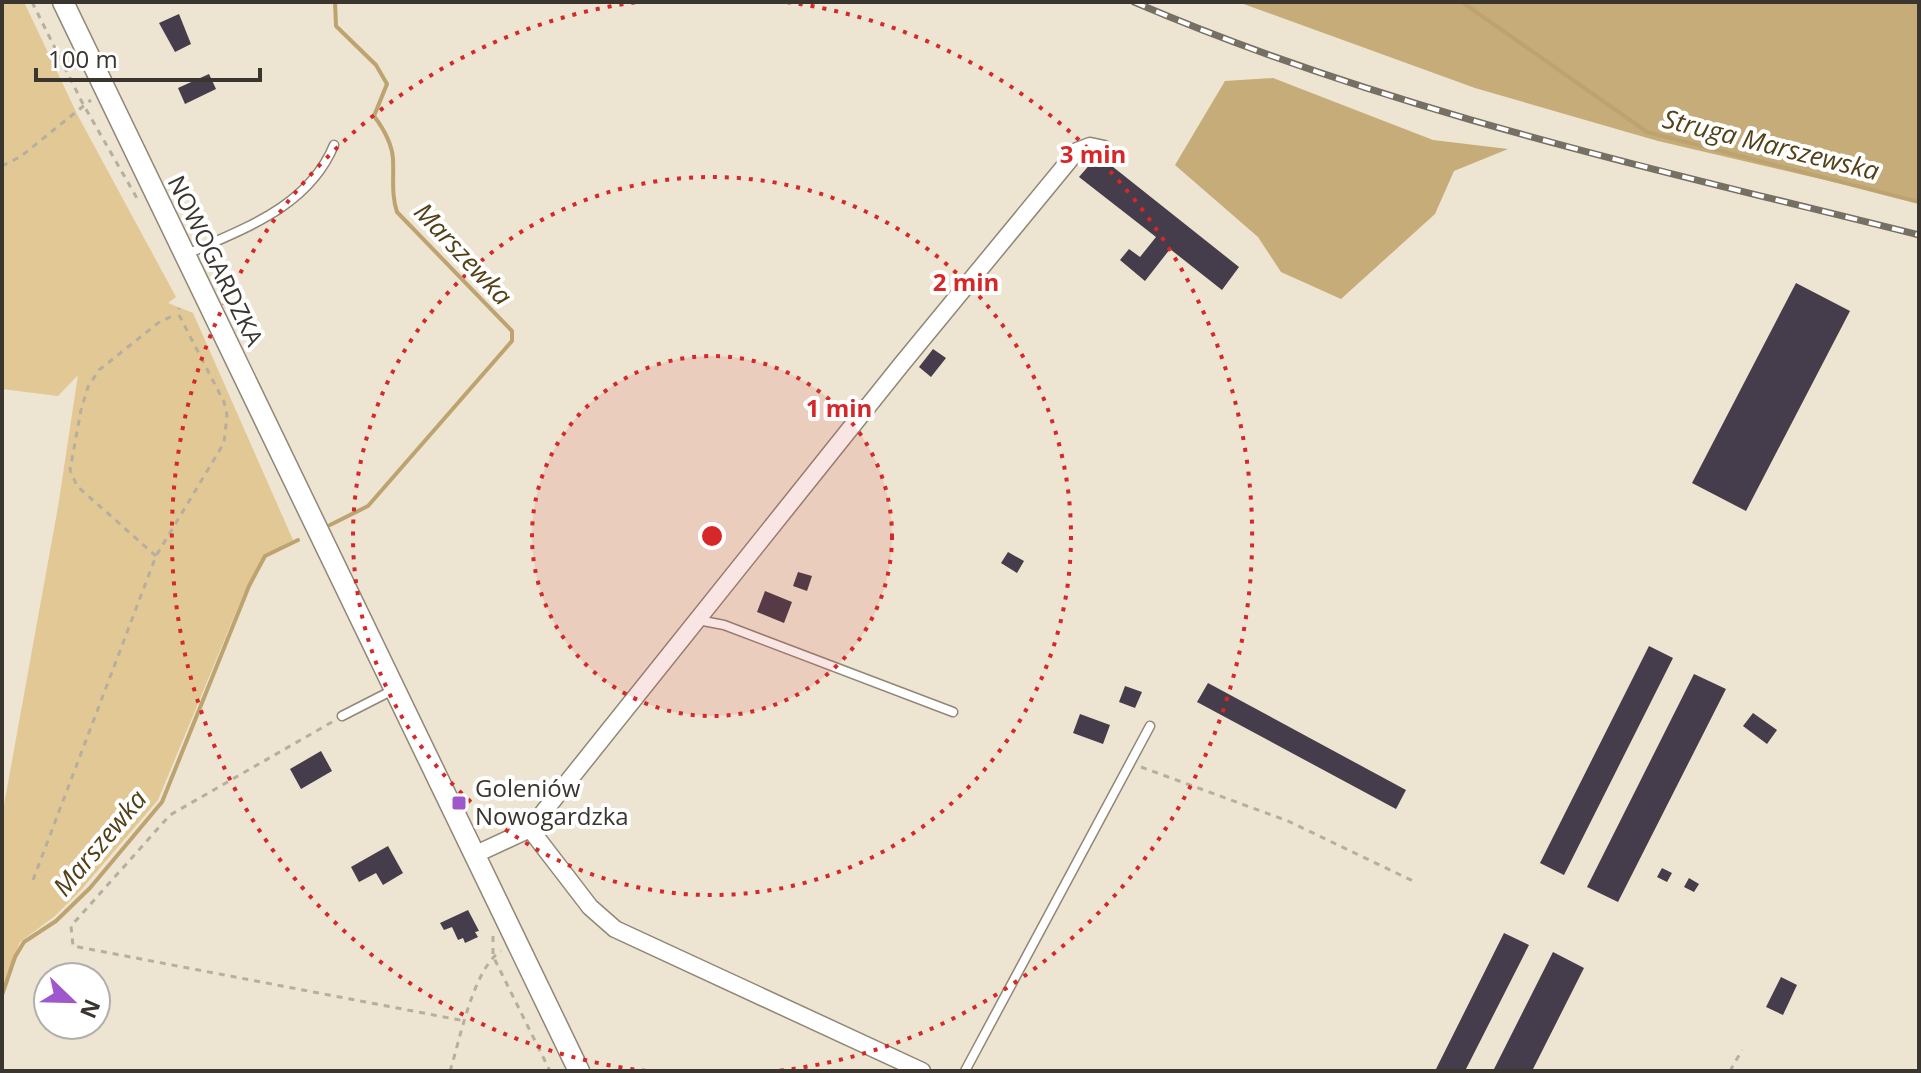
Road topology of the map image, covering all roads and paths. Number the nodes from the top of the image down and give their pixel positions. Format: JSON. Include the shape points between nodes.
{"nodes":[{"id":1,"x":63,"y":2,"type":"edge"},
{"id":2,"x":105,"y":92,"type":"junction"},
{"id":3,"x":334,"y":145,"type":"dead end"},
{"id":4,"x":1104,"y":149,"type":"dead end"},
{"id":5,"x":2,"y":166,"type":"edge"},
{"id":6,"x":183,"y":256,"type":"junction"},
{"id":7,"x":156,"y":556,"type":"junction"},
{"id":8,"x":698,"y":620,"type":"junction"},
{"id":9,"x":394,"y":690,"type":"junction"},
{"id":10,"x":953,"y":712,"type":"dead end"},
{"id":11,"x":342,"y":716,"type":"joint"},
{"id":12,"x":1150,"y":726,"type":"dead end"},
{"id":13,"x":1130,"y":763,"type":"junction"},
{"id":14,"x":530,"y":829,"type":"junction"},
{"id":15,"x":474,"y":855,"type":"junction"},
{"id":16,"x":33,"y":880,"type":"dead end"},
{"id":17,"x":1413,"y":881,"type":"dead end"},
{"id":18,"x":515,"y":941,"type":"junction"},
{"id":19,"x":465,"y":1021,"type":"junction"},
{"id":20,"x":1742,"y":1050,"type":"dead end"},
{"id":21,"x":450,"y":1071,"type":"edge"},
{"id":22,"x":579,"y":1071,"type":"edge"},
{"id":23,"x":922,"y":1071,"type":"edge"},
{"id":24,"x":965,"y":1071,"type":"edge"},
{"id":25,"x":1730,"y":1071,"type":"edge"}],
"edges":[{"from":1,"to":2,"type":"street","name":"NOWOGARDZKA"},
{"from":2,"to":5,"type":"path"},
{"from":2,"to":6,"type":"street","name":"NOWOGARDZKA"},
{"from":3,"to":6,"type":"lane","via":[[325,167],[281,209]]},
{"from":4,"to":8,"type":"street","via":[[1090,146],[1077,151]]},
{"from":6,"to":9,"type":"street","name":"NOWOGARDZKA"},
{"from":7,"to":7,"type":"path","via":[[224,443],[227,427],[224,402],[178,311],[99,370],[81,410],[70,470],[77,486]]},
{"from":7,"to":16,"type":"path"},
{"from":8,"to":10,"type":"lane","via":[[724,625]]},
{"from":8,"to":14,"type":"street"},
{"from":9,"to":11,"type":"lane"},
{"from":9,"to":15,"type":"street","name":"NOWOGARDZKA"},
{"from":11,"to":19,"type":"path","via":[[170,815],[71,926],[73,946]]},
{"from":12,"to":13,"type":"lane"},
{"from":13,"to":17,"type":"path","via":[[1288,821]]},
{"from":13,"to":24,"type":"lane"},
{"from":14,"to":15,"type":"street"},
{"from":14,"to":23,"type":"street","via":[[590,907],[615,929]]},
{"from":15,"to":18,"type":"street","name":"NOWOGARDZKA"},
{"from":18,"to":19,"type":"path","via":[[493,956],[483,972]]},
{"from":18,"to":22,"type":"street","name":"NOWOGARDZKA"},
{"from":19,"to":21,"type":"path"},
{"from":20,"to":25,"type":"path"}]}
